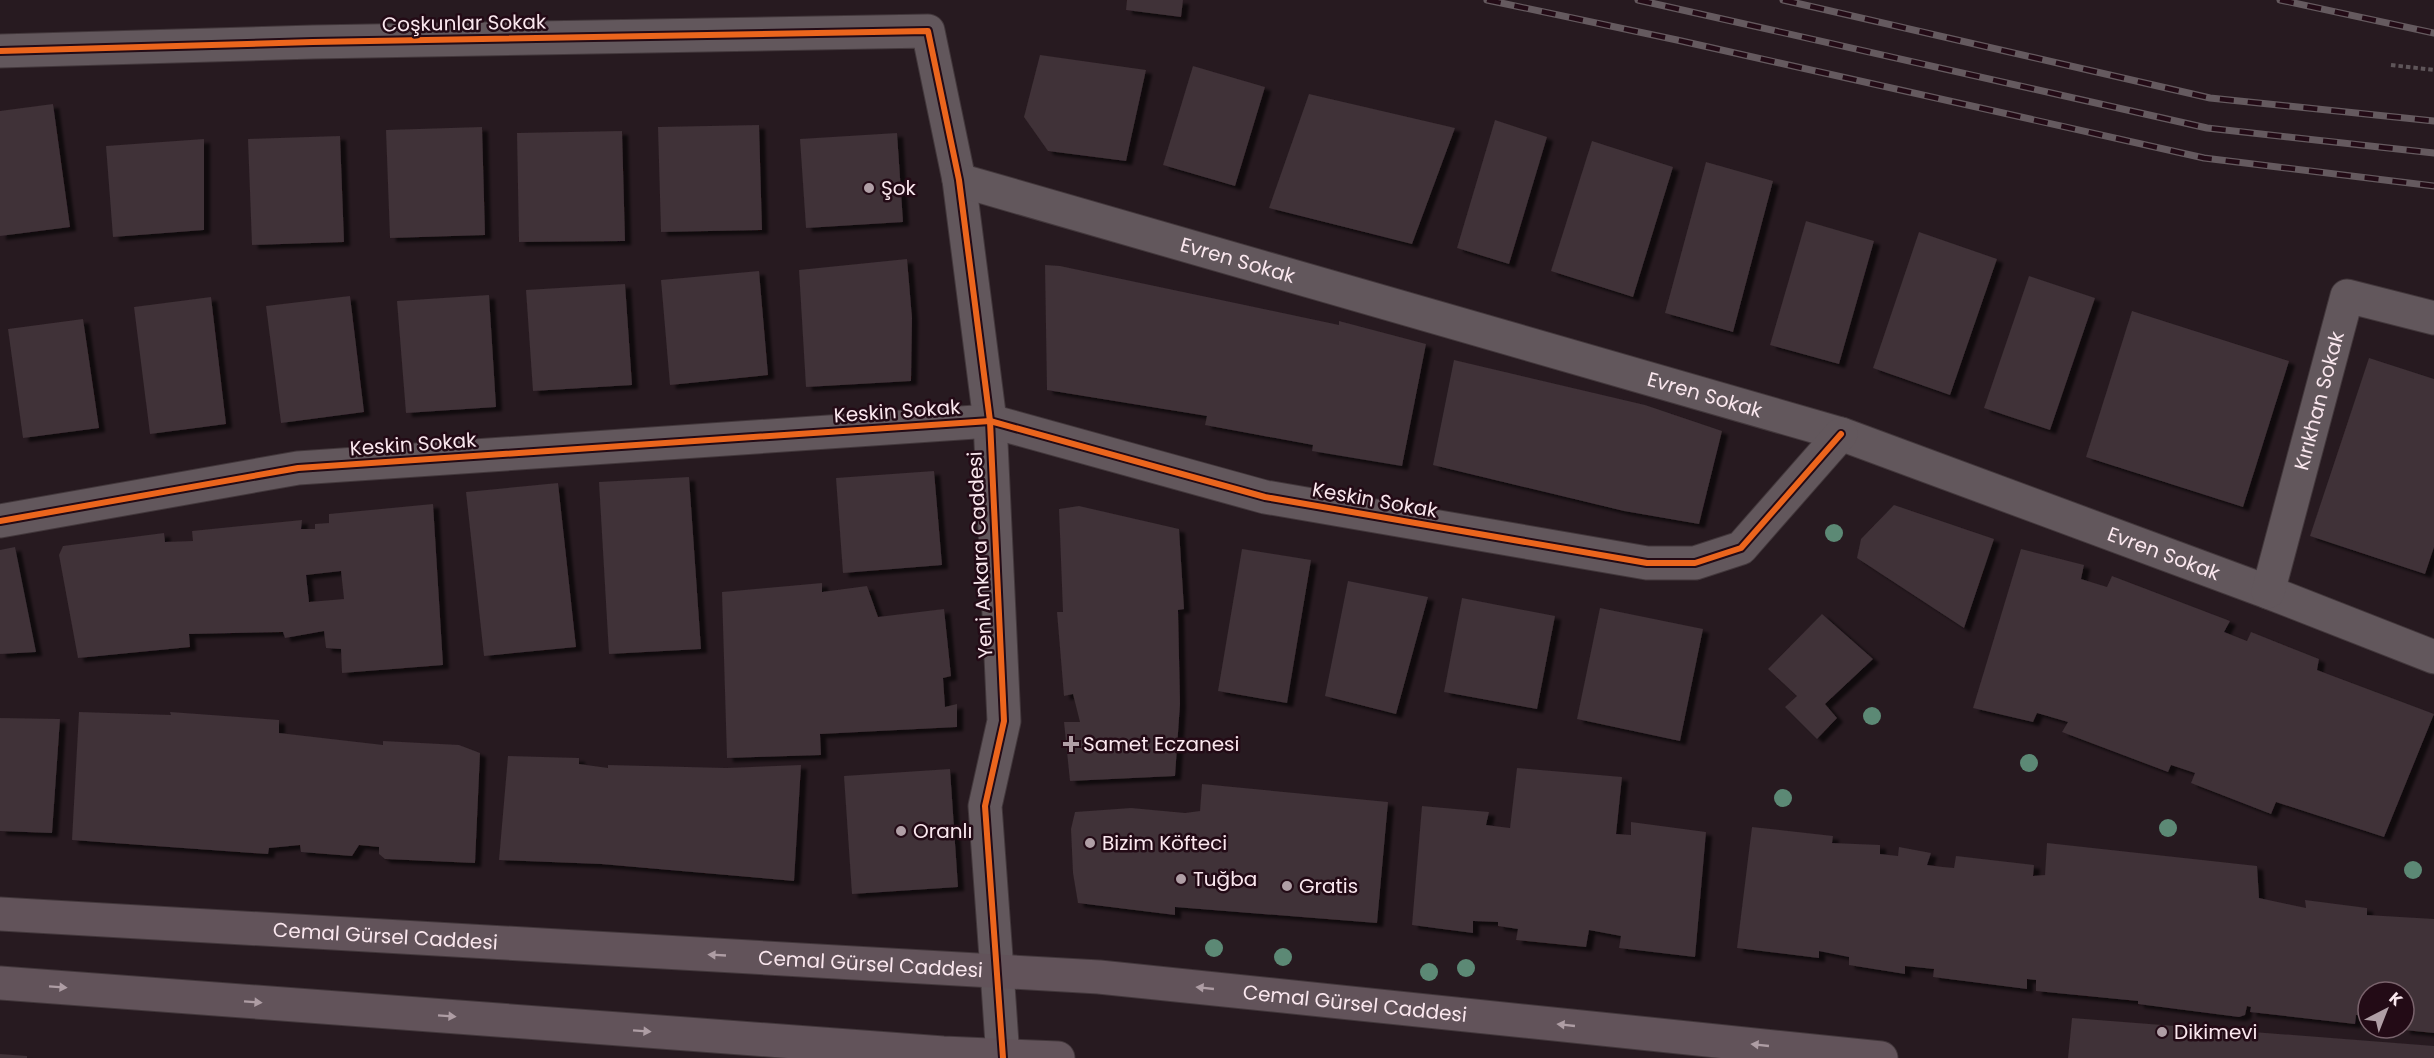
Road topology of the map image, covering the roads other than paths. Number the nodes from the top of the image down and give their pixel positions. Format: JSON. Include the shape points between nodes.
{"nodes":[{"id":1,"x":928,"y":32,"type":"joint"},
{"id":2,"x":0,"y":51,"type":"edge"},
{"id":3,"x":959,"y":180,"type":"junction"},
{"id":4,"x":2434,"y":318,"type":"edge"},
{"id":5,"x":990,"y":421,"type":"junction"},
{"id":6,"x":1841,"y":434,"type":"junction"},
{"id":7,"x":0,"y":521,"type":"edge"},
{"id":8,"x":2268,"y":592,"type":"junction"},
{"id":9,"x":2434,"y":657,"type":"edge"},
{"id":10,"x":0,"y":914,"type":"edge"},
{"id":11,"x":998,"y":971,"type":"junction"},
{"id":12,"x":0,"y":983,"type":"edge"},
{"id":13,"x":1003,"y":1057,"type":"edge"},
{"id":14,"x":1058,"y":1058,"type":"edge"},
{"id":15,"x":1881,"y":1058,"type":"edge"}],
"edges":[{"from":1,"to":2,"type":"street","name":"Coşkunlar Sokak"},
{"from":1,"to":3,"type":"street","name":"Yeni Ankara Caddesi"},
{"from":3,"to":5,"type":"street","name":"Yeni Ankara Caddesi"},
{"from":3,"to":6,"type":"street","name":"Evren Sokak"},
{"from":4,"to":8,"type":"street","name":"Kırıkhan Sokak","via":[[2347,296]]},
{"from":5,"to":6,"type":"street","name":"Keskin Sokak","via":[[1265,497],[1647,563],[1695,563],[1741,548]]},
{"from":5,"to":7,"type":"street","name":"Keskin Sokak","via":[[298,468]]},
{"from":5,"to":11,"type":"street","name":"Yeni Ankara Caddesi","via":[[1004,721],[986,806]]},
{"from":6,"to":8,"type":"street","name":"Evren Sokak"},
{"from":8,"to":9,"type":"street","name":"Evren Sokak"},
{"from":11,"to":10,"type":"main road","name":"Cemal Gürsel Caddesi","one_way":true},
{"from":11,"to":13,"type":"street","name":"Yeni Ankara Caddesi"},
{"from":15,"to":11,"type":"main road","name":"Cemal Gürsel Caddesi","one_way":true,"via":[[1099,977]]},
{"from":12,"to":13,"type":"main road","one_way":true},
{"from":13,"to":14,"type":"main road"}]}
